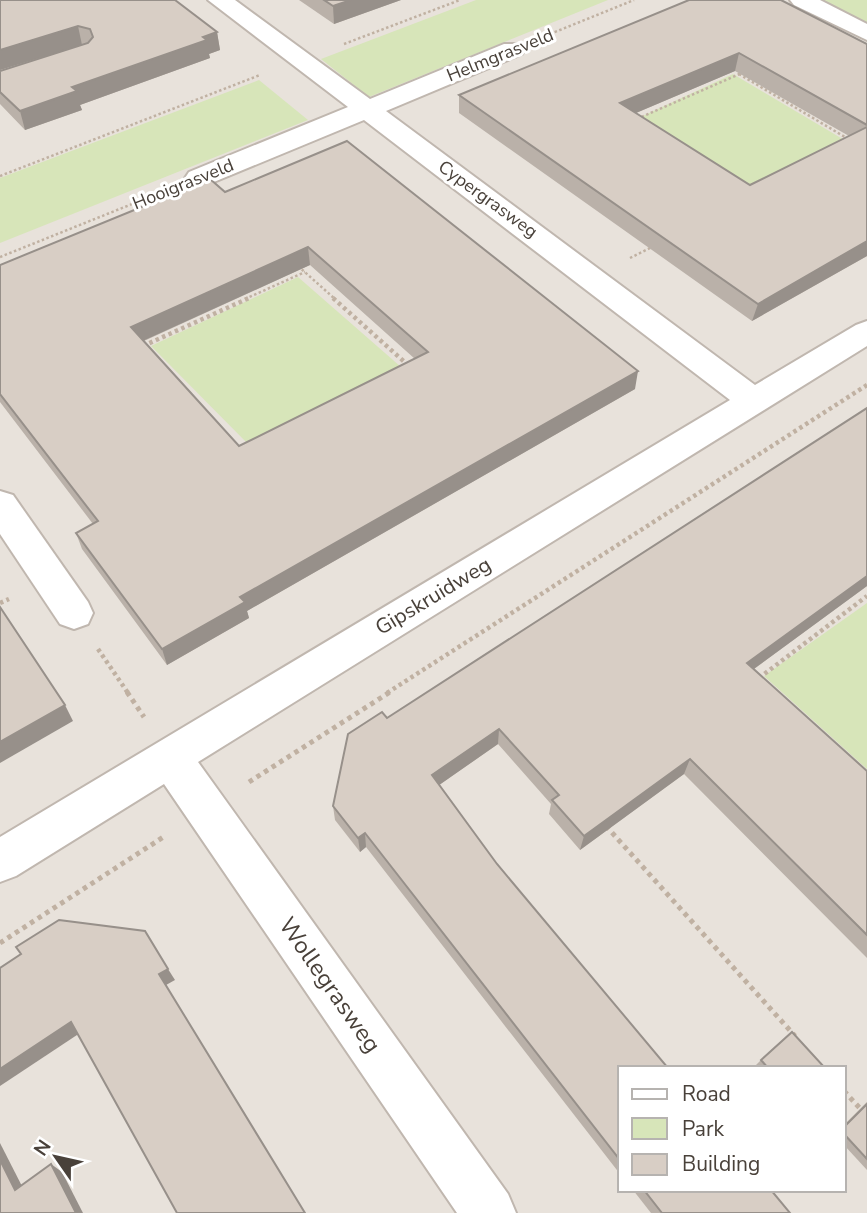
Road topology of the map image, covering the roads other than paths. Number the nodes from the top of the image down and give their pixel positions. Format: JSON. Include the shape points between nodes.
{"nodes":[{"id":1,"x":220,"y":0,"type":"edge"},
{"id":2,"x":802,"y":0,"type":"edge"},
{"id":3,"x":867,"y":33,"type":"edge"},
{"id":4,"x":513,"y":49,"type":"road end"},
{"id":5,"x":367,"y":111,"type":"junction"},
{"id":6,"x":199,"y":178,"type":"road end"},
{"id":7,"x":867,"y":332,"type":"edge"},
{"id":8,"x":753,"y":401,"type":"junction"},
{"id":9,"x":0,"y":505,"type":"edge"},
{"id":10,"x":74,"y":613,"type":"road end"},
{"id":11,"x":170,"y":757,"type":"junction"},
{"id":12,"x":0,"y":861,"type":"edge"},
{"id":13,"x":489,"y":1213,"type":"edge"}],
"edges":[{"from":1,"to":5,"type":"street","name":"Cypergrasweg"},
{"from":2,"to":3,"type":"street"},
{"from":4,"to":5,"type":"street","name":"Helmgrasveld"},
{"from":5,"to":6,"type":"street","name":"Hooigrasveld"},
{"from":5,"to":8,"type":"street","name":"Cypergrasweg"},
{"from":7,"to":8,"type":"street","name":"Gipskruidweg"},
{"from":8,"to":11,"type":"street","name":"Gipskruidweg"},
{"from":9,"to":10,"type":"street"},
{"from":11,"to":12,"type":"street","name":"Gipskruidweg"},
{"from":11,"to":13,"type":"street","name":"Wollegrasweg"}]}
